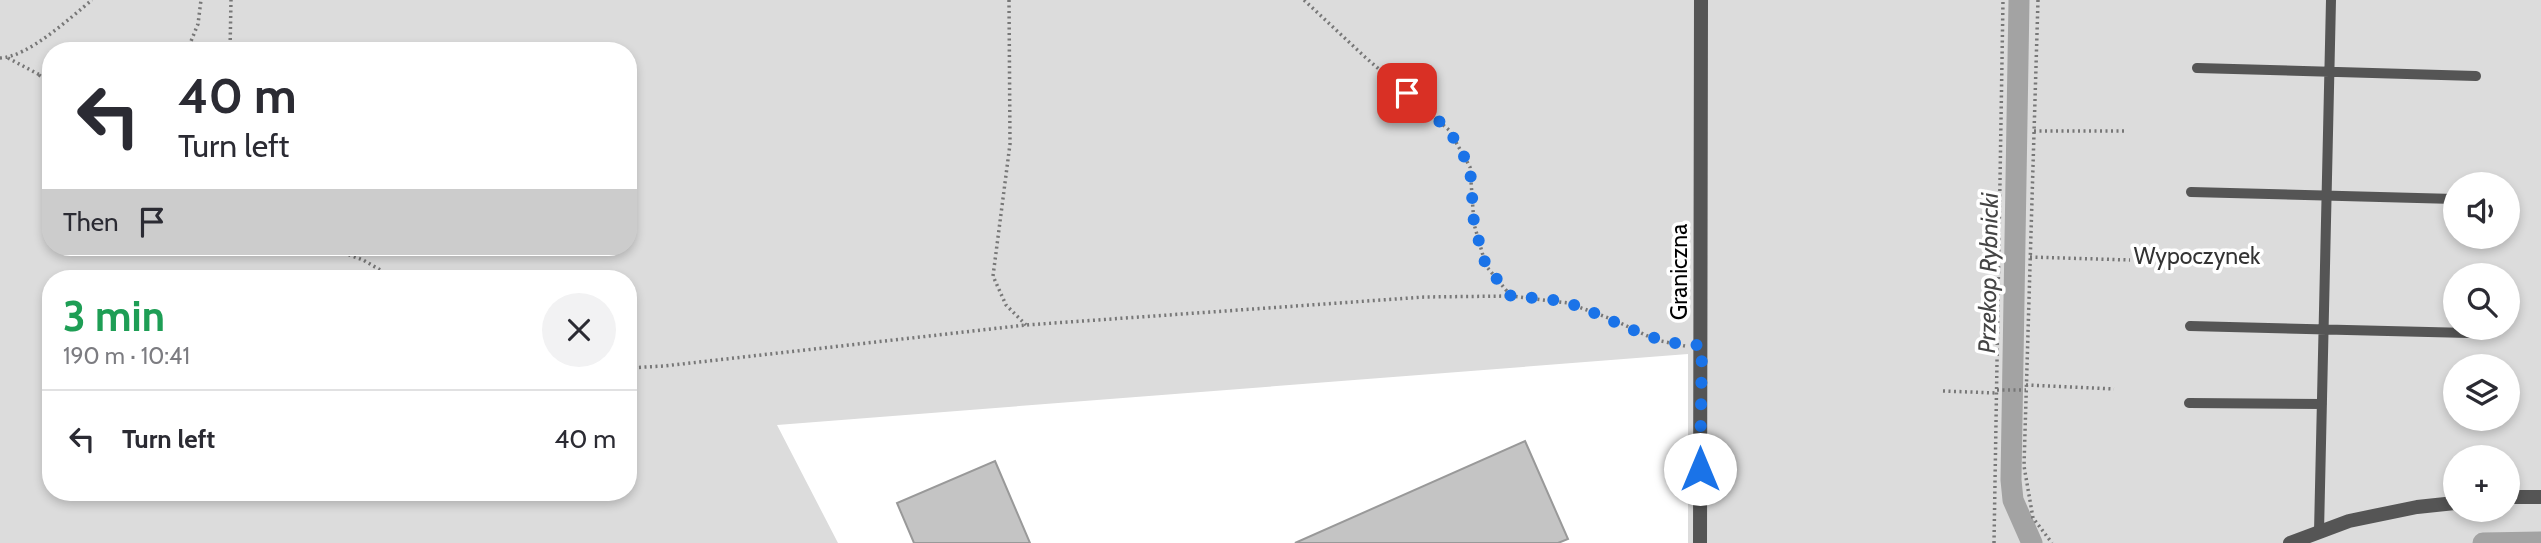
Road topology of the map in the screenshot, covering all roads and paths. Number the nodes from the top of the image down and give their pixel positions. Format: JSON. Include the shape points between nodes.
{"nodes":[{"id":1,"x":92,"y":0,"type":"edge"},
{"id":2,"x":201,"y":0,"type":"edge"},
{"id":3,"x":231,"y":0,"type":"edge"},
{"id":4,"x":1009,"y":0,"type":"edge"},
{"id":5,"x":1304,"y":0,"type":"edge"},
{"id":6,"x":1701,"y":0,"type":"edge"},
{"id":7,"x":2003,"y":0,"type":"edge"},
{"id":8,"x":2038,"y":0,"type":"edge"},
{"id":9,"x":2331,"y":0,"type":"edge"},
{"id":10,"x":191,"y":42,"type":"edge"},
{"id":11,"x":230,"y":42,"type":"edge"},
{"id":12,"x":0,"y":58,"type":"edge"},
{"id":13,"x":6,"y":58,"type":"junction"},
{"id":14,"x":2197,"y":68,"type":"dead end"},
{"id":15,"x":2329,"y":71,"type":"junction"},
{"id":16,"x":38,"y":74,"type":"junction"},
{"id":17,"x":42,"y":75,"type":"edge"},
{"id":18,"x":2476,"y":76,"type":"dead end"},
{"id":19,"x":42,"y":77,"type":"edge"},
{"id":20,"x":2034,"y":131,"type":"junction"},
{"id":21,"x":2127,"y":131,"type":"dead end"},
{"id":22,"x":2191,"y":192,"type":"dead end"},
{"id":23,"x":2326,"y":194,"type":"junction"},
{"id":24,"x":2443,"y":199,"type":"edge"},
{"id":25,"x":352,"y":256,"type":"edge"},
{"id":26,"x":358,"y":256,"type":"edge"},
{"id":27,"x":2030,"y":257,"type":"junction"},
{"id":28,"x":363,"y":260,"type":"junction"},
{"id":29,"x":2130,"y":260,"type":"dead end"},
{"id":30,"x":380,"y":270,"type":"edge"},
{"id":31,"x":1511,"y":296,"type":"junction"},
{"id":32,"x":1026,"y":325,"type":"junction"},
{"id":33,"x":2190,"y":326,"type":"dead end"},
{"id":34,"x":2323,"y":330,"type":"junction"},
{"id":35,"x":2443,"y":332,"type":"edge"},
{"id":36,"x":1702,"y":345,"type":"junction"},
{"id":37,"x":637,"y":367,"type":"edge"},
{"id":38,"x":2026,"y":387,"type":"junction"},
{"id":39,"x":2114,"y":389,"type":"dead end"},
{"id":40,"x":1943,"y":391,"type":"dead end"},
{"id":41,"x":1997,"y":392,"type":"junction"},
{"id":42,"x":2189,"y":403,"type":"dead end"},
{"id":43,"x":2322,"y":404,"type":"junction"},
{"id":44,"x":2520,"y":497,"type":"edge"},
{"id":45,"x":2541,"y":497,"type":"edge"},
{"id":46,"x":2443,"y":504,"type":"edge"},
{"id":47,"x":2319,"y":532,"type":"junction"},
{"id":48,"x":1700,"y":543,"type":"edge"},
{"id":49,"x":1994,"y":543,"type":"edge"},
{"id":50,"x":2052,"y":543,"type":"edge"},
{"id":51,"x":2290,"y":543,"type":"edge"}],
"edges":[{"from":1,"to":13,"type":"path","via":[[41,41]]},
{"from":2,"to":10,"type":"path"},
{"from":3,"to":11,"type":"path"},
{"from":4,"to":32,"type":"path","via":[[1010,144],[993,276],[1006,305]]},
{"from":5,"to":31,"type":"path","via":[[1449,130],[1470,167],[1474,224],[1486,266]]},
{"from":6,"to":36,"type":"street","name":"Graniczna"},
{"from":7,"to":41,"type":"path"},
{"from":8,"to":20,"type":"path"},
{"from":9,"to":15,"type":"lane"},
{"from":12,"to":13,"type":"path"},
{"from":13,"to":16,"type":"path"},
{"from":14,"to":15,"type":"lane"},
{"from":15,"to":18,"type":"lane"},
{"from":15,"to":23,"type":"lane"},
{"from":16,"to":17,"type":"path"},
{"from":16,"to":19,"type":"path"},
{"from":20,"to":21,"type":"path"},
{"from":20,"to":27,"type":"path"},
{"from":22,"to":23,"type":"lane"},
{"from":23,"to":24,"type":"lane"},
{"from":23,"to":34,"type":"lane"},
{"from":25,"to":28,"type":"path"},
{"from":26,"to":28,"type":"path"},
{"from":27,"to":29,"type":"path"},
{"from":27,"to":38,"type":"path"},
{"from":28,"to":30,"type":"path"},
{"from":31,"to":32,"type":"path","via":[[1424,297]]},
{"from":31,"to":36,"type":"path","via":[[1568,303],[1656,340]]},
{"from":32,"to":37,"type":"path"},
{"from":33,"to":34,"type":"lane"},
{"from":34,"to":35,"type":"lane"},
{"from":34,"to":43,"type":"lane"},
{"from":36,"to":48,"type":"street","name":"Graniczna"},
{"from":38,"to":39,"type":"path"},
{"from":38,"to":41,"type":"path"},
{"from":38,"to":50,"type":"path","via":[[2024,466],[2033,518]]},
{"from":40,"to":41,"type":"path"},
{"from":41,"to":49,"type":"path"},
{"from":42,"to":43,"type":"lane"},
{"from":43,"to":47,"type":"lane"},
{"from":44,"to":45,"type":"street"},
{"from":46,"to":47,"type":"street","via":[[2349,521]]},
{"from":47,"to":51,"type":"street"}]}
